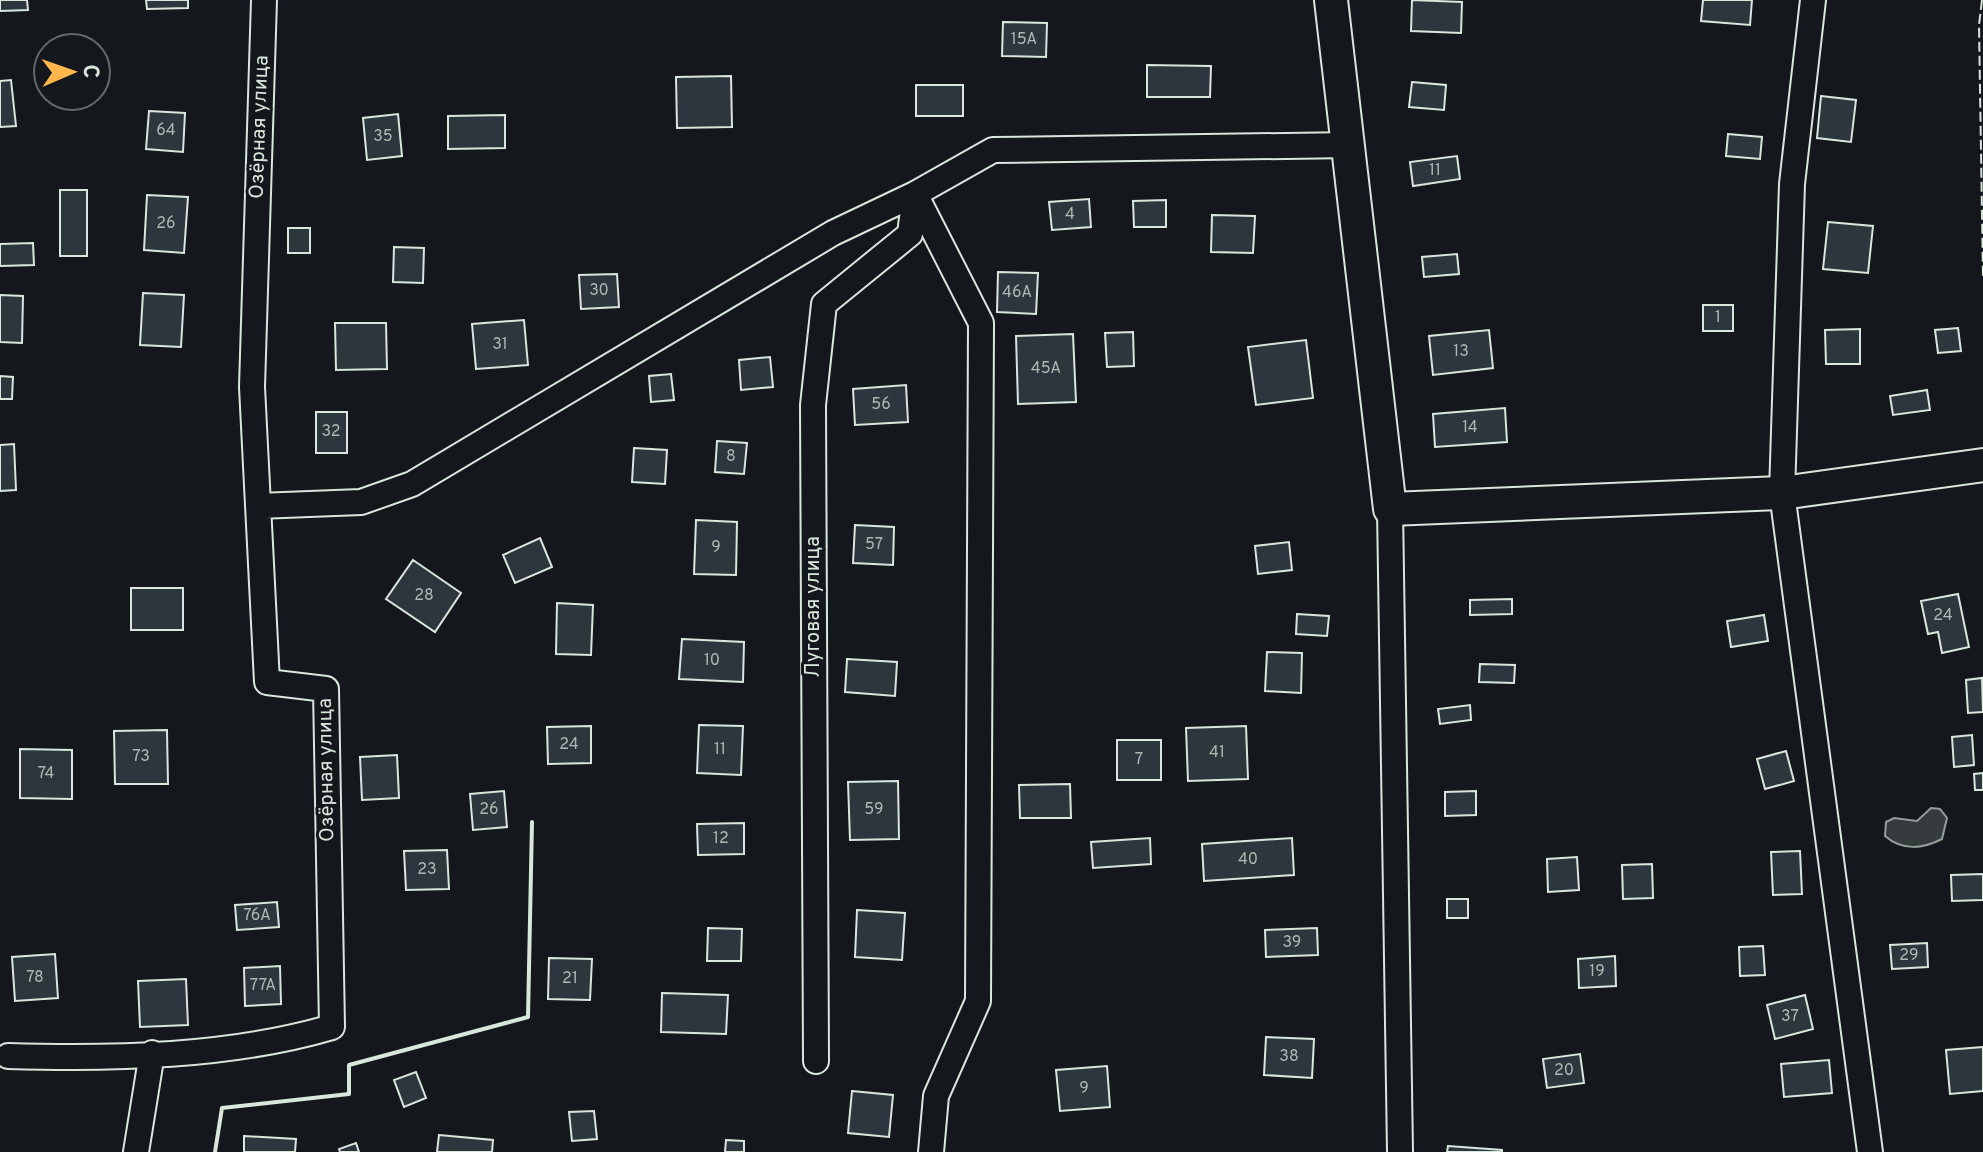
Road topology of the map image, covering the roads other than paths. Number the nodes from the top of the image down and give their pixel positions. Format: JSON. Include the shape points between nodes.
{"nodes":[{"id":1,"x":264,"y":0,"type":"edge"},
{"id":2,"x":1331,"y":0,"type":"edge"},
{"id":3,"x":1813,"y":0,"type":"edge"},
{"id":4,"x":1351,"y":145,"type":"junction"},
{"id":5,"x":915,"y":194,"type":"junction"},
{"id":6,"x":1983,"y":465,"type":"edge"},
{"id":7,"x":1782,"y":493,"type":"junction"},
{"id":8,"x":258,"y":506,"type":"junction"},
{"id":9,"x":1390,"y":509,"type":"junction"},
{"id":10,"x":152,"y":1053,"type":"junction"},
{"id":11,"x":8,"y":1056,"type":"dead end"},
{"id":12,"x":816,"y":1061,"type":"dead end"},
{"id":13,"x":136,"y":1152,"type":"edge"},
{"id":14,"x":931,"y":1152,"type":"edge"},
{"id":15,"x":1400,"y":1152,"type":"edge"},
{"id":16,"x":1870,"y":1152,"type":"edge"}],
"edges":[{"from":1,"to":8,"type":"street","name":"Озёрная улица","via":[[252,387]]},
{"from":2,"to":4,"type":"street"},
{"from":3,"to":7,"type":"street","via":[[1792,184]]},
{"from":4,"to":5,"type":"street","via":[[993,150]]},
{"from":4,"to":9,"type":"street"},
{"from":5,"to":8,"type":"street","via":[[833,233],[412,484],[361,502]]},
{"from":5,"to":12,"type":"street","name":"Луговая улица","via":[[910,234],[824,304],[813,405]]},
{"from":5,"to":14,"type":"street","via":[[981,323],[978,1001],[936,1096]]},
{"from":6,"to":7,"type":"street"},
{"from":7,"to":9,"type":"street"},
{"from":7,"to":16,"type":"street"},
{"from":8,"to":10,"type":"street","name":"Озёрная улица","via":[[267,682],[326,689],[332,1027],[275,1044]]},
{"from":9,"to":15,"type":"street"},
{"from":10,"to":11,"type":"street","name":"Озёрная улица"},
{"from":10,"to":13,"type":"street"}]}
